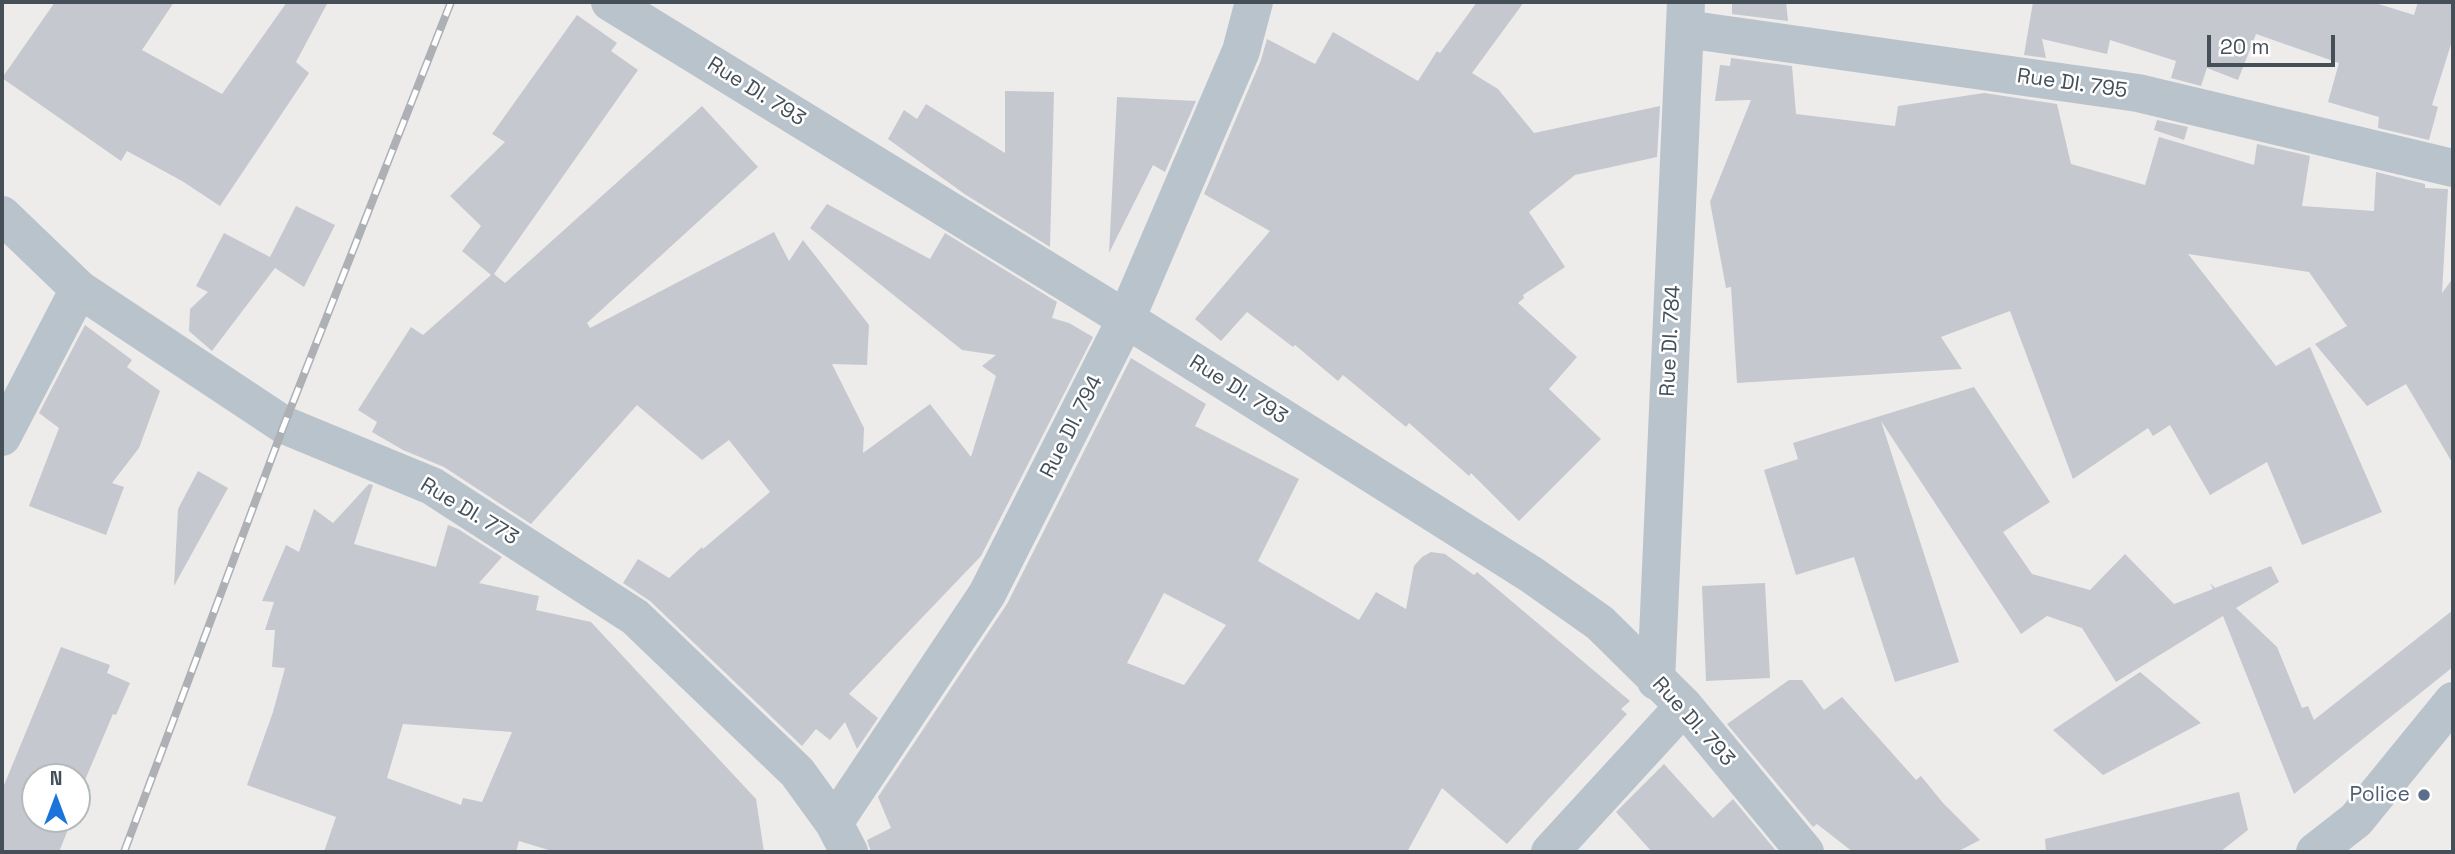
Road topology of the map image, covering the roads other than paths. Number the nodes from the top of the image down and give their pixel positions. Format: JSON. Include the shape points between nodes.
{"nodes":[{"id":1,"x":610,"y":2,"type":"edge"},
{"id":2,"x":1254,"y":2,"type":"edge"},
{"id":3,"x":1685,"y":15,"type":"edge"},
{"id":4,"x":2453,"y":168,"type":"edge"},
{"id":5,"x":2,"y":215,"type":"edge"},
{"id":6,"x":79,"y":289,"type":"junction"},
{"id":7,"x":1126,"y":320,"type":"junction"},
{"id":8,"x":2,"y":437,"type":"edge"},
{"id":9,"x":1656,"y":681,"type":"junction"},
{"id":10,"x":2453,"y":701,"type":"edge"},
{"id":11,"x":1684,"y":706,"type":"junction"},
{"id":12,"x":841,"y":838,"type":"edge"},
{"id":13,"x":1550,"y":852,"type":"edge"},
{"id":14,"x":1805,"y":852,"type":"edge"},
{"id":15,"x":2315,"y":852,"type":"edge"}],
"edges":[{"from":1,"to":7,"type":"street","name":"Rue DI. 793"},
{"from":2,"to":7,"type":"street","name":"Rue DI. 794","via":[[1241,51]]},
{"from":3,"to":4,"type":"street","name":"Rue DI. 795","via":[[2138,93]]},
{"from":3,"to":9,"type":"street","name":"Rue DI. 784"},
{"from":5,"to":6,"type":"street","name":"Rue DI. 773"},
{"from":6,"to":8,"type":"street"},
{"from":6,"to":12,"type":"street","name":"Rue DI. 773","via":[[284,425],[432,486],[635,617],[797,772]]},
{"from":7,"to":9,"type":"street","name":"Rue DI. 793","via":[[1532,575],[1600,623]]},
{"from":7,"to":12,"type":"street","name":"Rue DI. 794","via":[[987,594]]},
{"from":9,"to":11,"type":"street","name":"Rue DI. 793"},
{"from":10,"to":15,"type":"street","via":[[2356,820]]},
{"from":11,"to":13,"type":"street"},
{"from":11,"to":14,"type":"street","name":"Rue DI. 793"}]}
